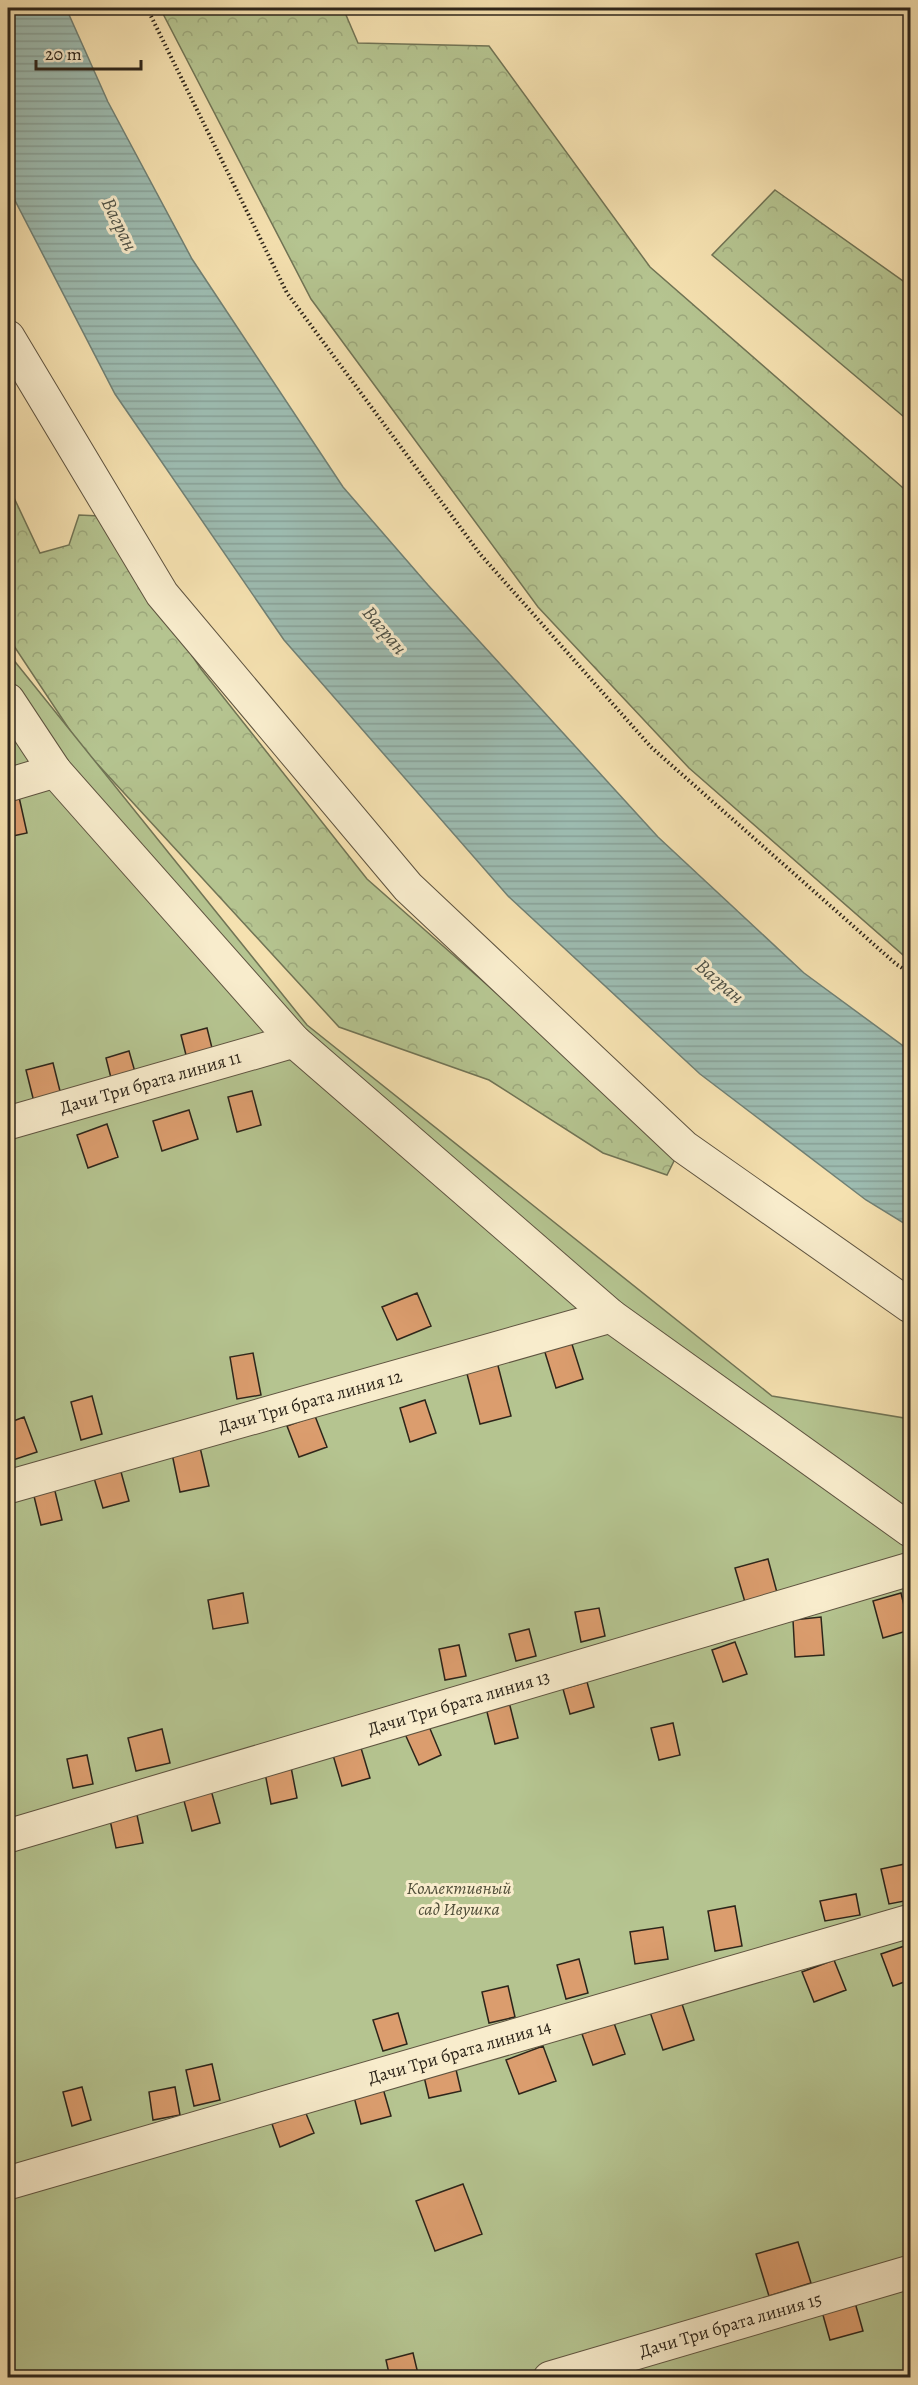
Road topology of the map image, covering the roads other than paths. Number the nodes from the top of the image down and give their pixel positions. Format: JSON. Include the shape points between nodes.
{"nodes":[{"id":1,"x":8,"y":337,"type":"edge"},
{"id":2,"x":8,"y":700,"type":"edge"},
{"id":3,"x":55,"y":771,"type":"junction"},
{"id":4,"x":8,"y":785,"type":"edge"},
{"id":5,"x":294,"y":1041,"type":"junction"},
{"id":6,"x":8,"y":1123,"type":"edge"},
{"id":7,"x":910,"y":1306,"type":"edge"},
{"id":8,"x":611,"y":1316,"type":"junction"},
{"id":9,"x":8,"y":1487,"type":"edge"},
{"id":10,"x":910,"y":1530,"type":"edge"},
{"id":11,"x":910,"y":1569,"type":"edge"},
{"id":12,"x":8,"y":1836,"type":"edge"},
{"id":13,"x":910,"y":1921,"type":"edge"},
{"id":14,"x":8,"y":2183,"type":"edge"},
{"id":15,"x":910,"y":2272,"type":"edge"},
{"id":16,"x":550,"y":2378,"type":"edge"}],
"edges":[{"from":1,"to":7,"type":"street","via":[[162,594],[408,887],[684,1148]]},
{"from":2,"to":3,"type":"street"},
{"from":3,"to":4,"type":"street"},
{"from":3,"to":5,"type":"street"},
{"from":5,"to":6,"type":"street","name":"Дачи Три брата линия 11"},
{"from":5,"to":8,"type":"street"},
{"from":8,"to":9,"type":"street","name":"Дачи Три брата линия 12"},
{"from":8,"to":10,"type":"street"},
{"from":11,"to":12,"type":"street","name":"Дачи Три брата линия 13"},
{"from":13,"to":14,"type":"street","name":"Дачи Три брата линия 14"},
{"from":15,"to":16,"type":"street","name":"Дачи Три брата линия 15"}]}
